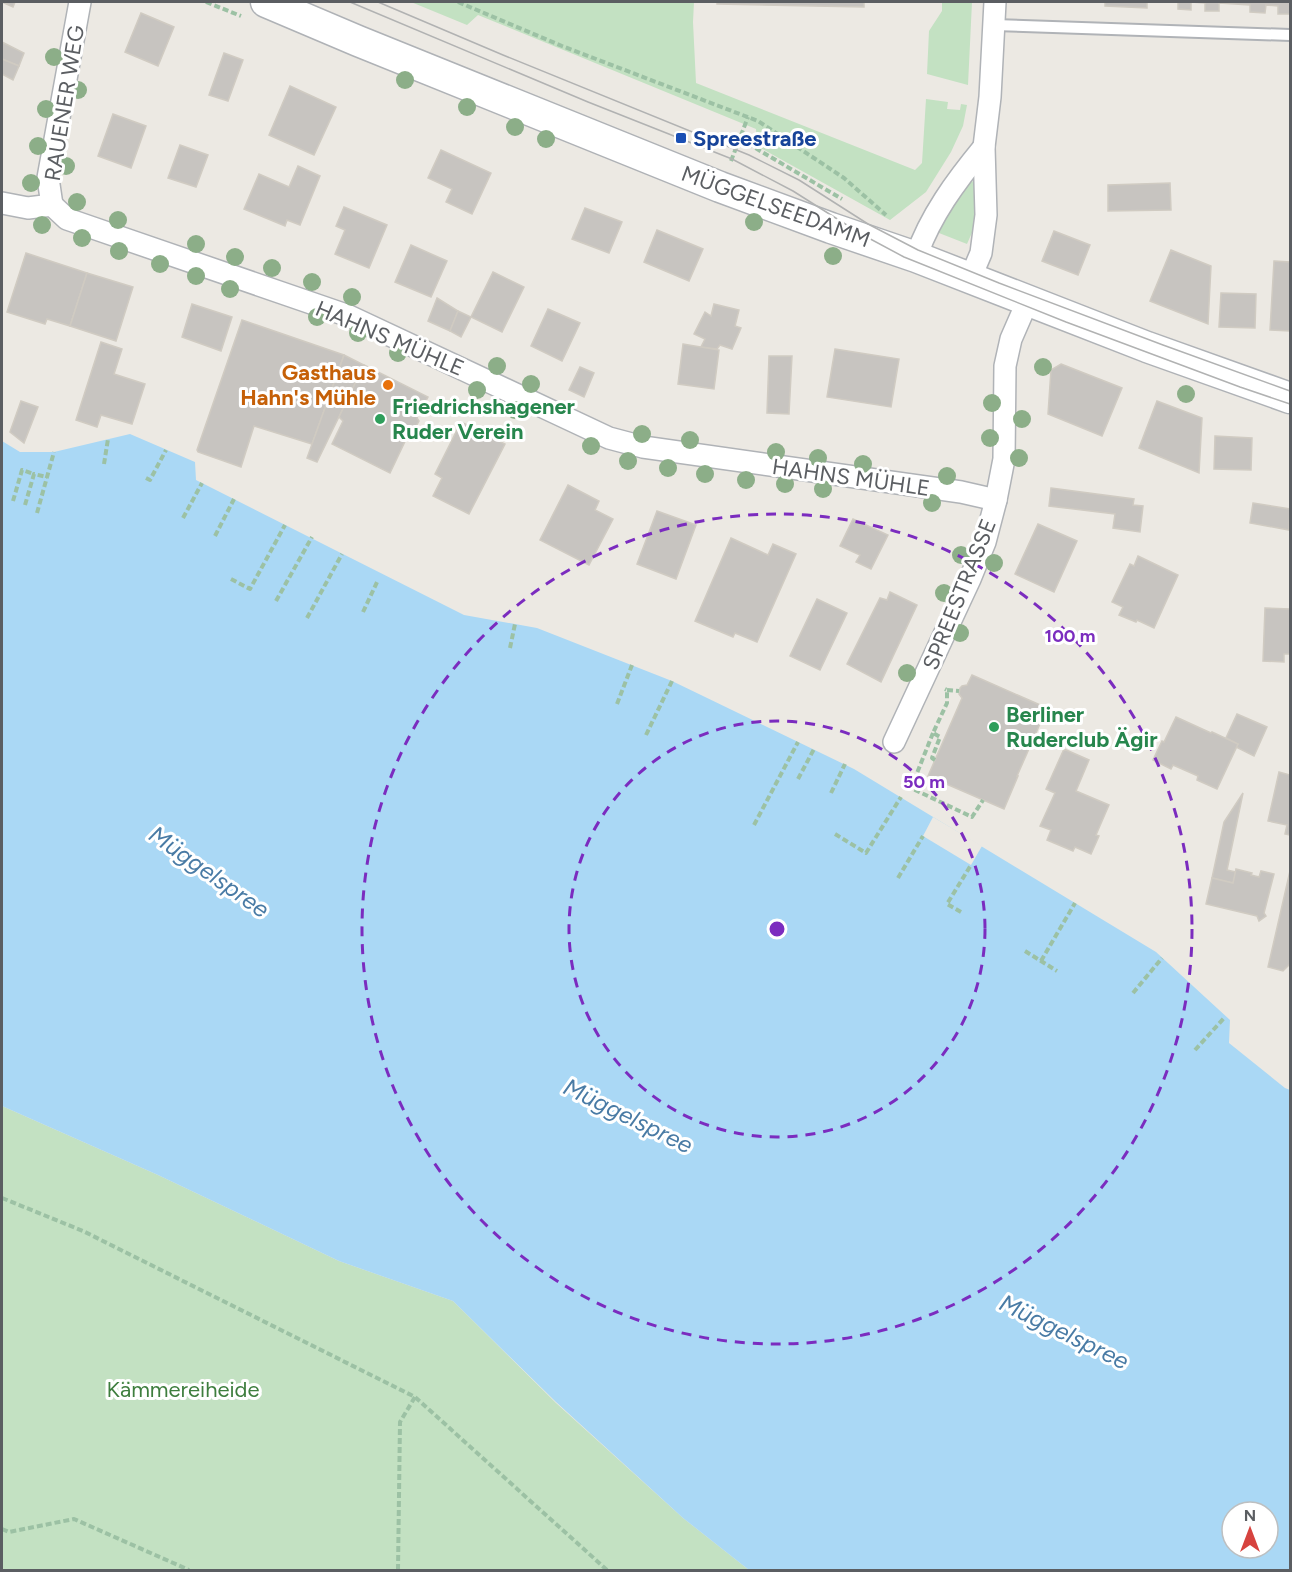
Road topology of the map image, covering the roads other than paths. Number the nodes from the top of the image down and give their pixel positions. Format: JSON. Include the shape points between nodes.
{"nodes":[{"id":1,"x":80,"y":2,"type":"edge"},
{"id":2,"x":266,"y":2,"type":"edge"},
{"id":3,"x":995,"y":2,"type":"edge"},
{"id":4,"x":994,"y":25,"type":"junction"},
{"id":5,"x":1290,"y":35,"type":"edge"},
{"id":6,"x":984,"y":147,"type":"junction"},
{"id":7,"x":2,"y":202,"type":"edge"},
{"id":8,"x":52,"y":205,"type":"junction"},
{"id":9,"x":916,"y":257,"type":"junction"},
{"id":10,"x":970,"y":279,"type":"junction"},
{"id":11,"x":1028,"y":300,"type":"junction"},
{"id":12,"x":1290,"y":398,"type":"edge"},
{"id":13,"x":996,"y":500,"type":"junction"},
{"id":14,"x":894,"y":742,"type":"dead end"}],
"edges":[{"from":1,"to":8,"type":"street","name":"RAUENER WEG","via":[[48,178]]},
{"from":2,"to":9,"type":"main road","name":"MÜGGELSEEDAMM","via":[[720,187]]},
{"from":3,"to":4,"type":"street"},
{"from":4,"to":5,"type":"lane"},
{"from":4,"to":6,"type":"street"},
{"from":6,"to":9,"type":"street","via":[[938,209]]},
{"from":6,"to":10,"type":"street","via":[[986,215],[981,253]]},
{"from":7,"to":8,"type":"street","via":[[28,208]]},
{"from":8,"to":13,"type":"street","name":"HAHNS MÜHLE","via":[[67,219],[349,316],[609,438],[643,447]]},
{"from":9,"to":10,"type":"main road","name":"MÜGGELSEEDAMM"},
{"from":10,"to":11,"type":"main road","name":"MÜGGELSEEDAMM"},
{"from":11,"to":12,"type":"main road","name":"MÜGGELSEEDAMM"},
{"from":11,"to":13,"type":"street","name":"SPREESTRASSE","via":[[1011,339],[1005,366],[1004,459]]},
{"from":13,"to":14,"type":"street","name":"SPREESTRASSE","via":[[970,579]]}]}
